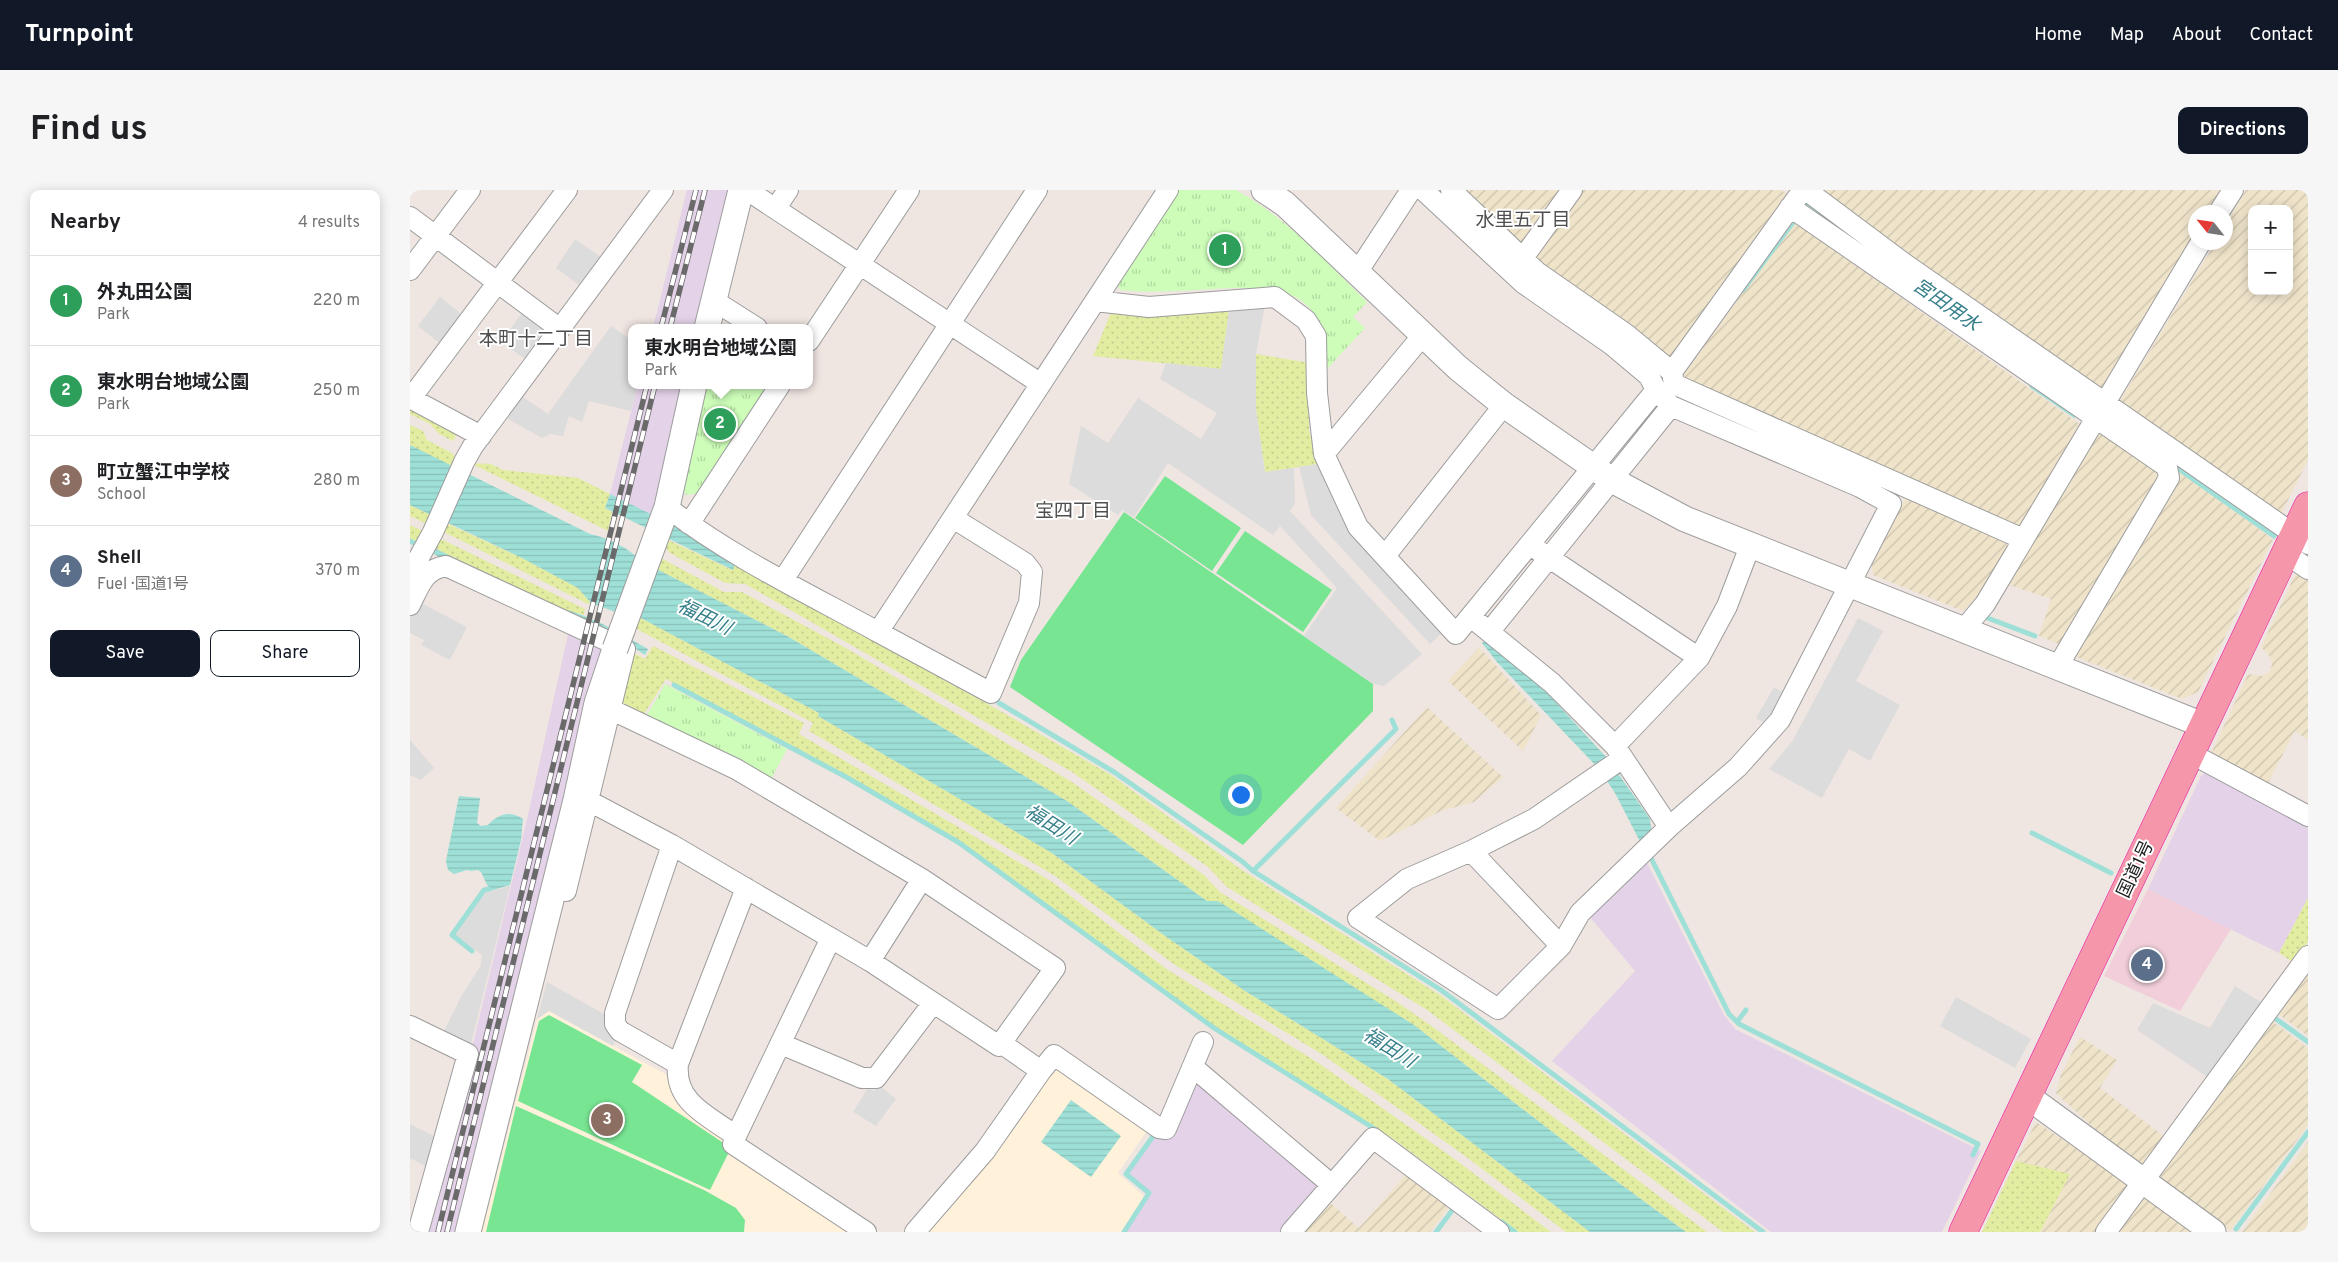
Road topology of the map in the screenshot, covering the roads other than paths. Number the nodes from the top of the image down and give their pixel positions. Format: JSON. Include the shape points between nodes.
{"nodes":[{"id":1,"x":470,"y":190,"type":"edge"},
{"id":2,"x":567,"y":190,"type":"edge"},
{"id":3,"x":663,"y":190,"type":"edge"},
{"id":4,"x":741,"y":190,"type":"edge"},
{"id":5,"x":747,"y":190,"type":"edge"},
{"id":6,"x":788,"y":190,"type":"edge"},
{"id":7,"x":908,"y":190,"type":"edge"},
{"id":8,"x":1037,"y":190,"type":"edge"},
{"id":9,"x":1168,"y":190,"type":"edge"},
{"id":10,"x":1264,"y":190,"type":"edge"},
{"id":11,"x":1411,"y":190,"type":"edge"},
{"id":12,"x":1423,"y":190,"type":"edge"},
{"id":13,"x":1451,"y":190,"type":"edge"},
{"id":14,"x":1572,"y":190,"type":"edge"},
{"id":15,"x":1804,"y":190,"type":"edge"},
{"id":16,"x":2233,"y":190,"type":"edge"},
{"id":17,"x":1290,"y":197,"type":"edge"},
{"id":18,"x":2223,"y":205,"type":"edge"},
{"id":19,"x":1790,"y":207,"type":"junction"},
{"id":20,"x":776,"y":208,"type":"junction"},
{"id":21,"x":410,"y":217,"type":"edge"},
{"id":22,"x":436,"y":236,"type":"junction"},
{"id":23,"x":2196,"y":250,"type":"edge"},
{"id":24,"x":1523,"y":258,"type":"junction"},
{"id":25,"x":859,"y":264,"type":"junction"},
{"id":26,"x":410,"y":270,"type":"edge"},
{"id":27,"x":1358,"y":271,"type":"junction"},
{"id":28,"x":498,"y":282,"type":"junction"},
{"id":29,"x":713,"y":300,"type":"junction"},
{"id":30,"x":1095,"y":301,"type":"junction"},
{"id":31,"x":708,"y":324,"type":"edge"},
{"id":32,"x":751,"y":324,"type":"edge"},
{"id":33,"x":950,"y":324,"type":"junction"},
{"id":34,"x":560,"y":329,"type":"junction"},
{"id":35,"x":813,"y":335,"type":"edge"},
{"id":36,"x":1424,"y":335,"type":"junction"},
{"id":37,"x":1672,"y":372,"type":"junction"},
{"id":38,"x":1041,"y":384,"type":"junction"},
{"id":39,"x":693,"y":389,"type":"edge"},
{"id":40,"x":777,"y":389,"type":"edge"},
{"id":41,"x":1656,"y":390,"type":"junction"},
{"id":42,"x":411,"y":398,"type":"edge"},
{"id":43,"x":1504,"y":405,"type":"junction"},
{"id":44,"x":1671,"y":406,"type":"junction"},
{"id":45,"x":2099,"y":410,"type":"junction"},
{"id":46,"x":481,"y":436,"type":"junction"},
{"id":47,"x":1324,"y":454,"type":"junction"},
{"id":48,"x":1602,"y":474,"type":"junction"},
{"id":49,"x":2308,"y":506,"type":"edge"},
{"id":50,"x":953,"y":518,"type":"junction"},
{"id":51,"x":689,"y":524,"type":"junction"},
{"id":52,"x":659,"y":528,"type":"junction"},
{"id":53,"x":2023,"y":539,"type":"junction"},
{"id":54,"x":1530,"y":544,"type":"junction"},
{"id":55,"x":2296,"y":544,"type":"edge"},
{"id":56,"x":1750,"y":546,"type":"junction"},
{"id":57,"x":1385,"y":556,"type":"junction"},
{"id":58,"x":1549,"y":558,"type":"junction"},
{"id":59,"x":2308,"y":569,"type":"edge"},
{"id":60,"x":410,"y":574,"type":"edge"},
{"id":61,"x":783,"y":580,"type":"junction"},
{"id":62,"x":1849,"y":585,"type":"junction"},
{"id":63,"x":410,"y":605,"type":"edge"},
{"id":64,"x":1471,"y":616,"type":"junction"},
{"id":65,"x":1964,"y":629,"type":"junction"},
{"id":66,"x":1490,"y":631,"type":"junction"},
{"id":67,"x":878,"y":632,"type":"junction"},
{"id":68,"x":1699,"y":658,"type":"junction"},
{"id":69,"x":2058,"y":666,"type":"junction"},
{"id":70,"x":610,"y":709,"type":"junction"},
{"id":71,"x":2204,"y":725,"type":"junction"},
{"id":72,"x":2190,"y":753,"type":"junction"},
{"id":73,"x":1618,"y":755,"type":"junction"},
{"id":74,"x":589,"y":801,"type":"junction"},
{"id":75,"x":2308,"y":816,"type":"edge"},
{"id":76,"x":1666,"y":830,"type":"junction"},
{"id":77,"x":672,"y":845,"type":"junction"},
{"id":78,"x":1471,"y":851,"type":"junction"},
{"id":79,"x":922,"y":879,"type":"junction"},
{"id":80,"x":746,"y":888,"type":"junction"},
{"id":81,"x":831,"y":938,"type":"junction"},
{"id":82,"x":1560,"y":946,"type":"junction"},
{"id":83,"x":2308,"y":956,"type":"edge"},
{"id":84,"x":870,"y":961,"type":"junction"},
{"id":85,"x":528,"y":988,"type":"junction"},
{"id":86,"x":933,"y":1003,"type":"junction"},
{"id":87,"x":410,"y":1026,"type":"edge"},
{"id":88,"x":1204,"y":1042,"type":"dead end"},
{"id":89,"x":1001,"y":1043,"type":"junction"},
{"id":90,"x":781,"y":1044,"type":"junction"},
{"id":91,"x":678,"y":1064,"type":"junction"},
{"id":92,"x":1193,"y":1068,"type":"junction"},
{"id":93,"x":1041,"y":1071,"type":"junction"},
{"id":94,"x":2027,"y":1096,"type":"junction"},
{"id":95,"x":736,"y":1136,"type":"junction"},
{"id":96,"x":2143,"y":1181,"type":"junction"},
{"id":97,"x":1332,"y":1185,"type":"junction"},
{"id":98,"x":418,"y":1232,"type":"edge"},
{"id":99,"x":468,"y":1232,"type":"edge"},
{"id":100,"x":866,"y":1232,"type":"edge"},
{"id":101,"x":915,"y":1232,"type":"edge"},
{"id":102,"x":1291,"y":1232,"type":"edge"},
{"id":103,"x":1499,"y":1232,"type":"edge"},
{"id":104,"x":1963,"y":1232,"type":"edge"},
{"id":105,"x":2106,"y":1232,"type":"edge"},
{"id":106,"x":2213,"y":1232,"type":"edge"}],
"edges":[{"from":1,"to":22,"type":"street"},
{"from":2,"to":28,"type":"street"},
{"from":3,"to":34,"type":"street"},
{"from":4,"to":29,"type":"street"},
{"from":5,"to":20,"type":"street"},
{"from":6,"to":20,"type":"street"},
{"from":7,"to":25,"type":"street"},
{"from":8,"to":33,"type":"street"},
{"from":9,"to":30,"type":"street"},
{"from":10,"to":17,"type":"street"},
{"from":11,"to":27,"type":"street"},
{"from":12,"to":41,"type":"street","via":[[1522,282],[1612,345],[1649,376]]},
{"from":13,"to":24,"type":"street"},
{"from":14,"to":24,"type":"street"},
{"from":15,"to":19,"type":"street"},
{"from":15,"to":45,"type":"street"},
{"from":16,"to":18,"type":"street"},
{"from":17,"to":27,"type":"street"},
{"from":19,"to":37,"type":"street"},
{"from":19,"to":45,"type":"street"},
{"from":20,"to":25,"type":"street"},
{"from":21,"to":22,"type":"street"},
{"from":22,"to":26,"type":"street"},
{"from":22,"to":28,"type":"street"},
{"from":23,"to":45,"type":"street"},
{"from":24,"to":37,"type":"street","via":[[1537,272],[1626,334]]},
{"from":25,"to":33,"type":"street"},
{"from":25,"to":35,"type":"street"},
{"from":27,"to":36,"type":"street"},
{"from":28,"to":34,"type":"street"},
{"from":28,"to":42,"type":"street"},
{"from":29,"to":31,"type":"street"},
{"from":29,"to":32,"type":"street"},
{"from":30,"to":38,"type":"street"},
{"from":30,"to":47,"type":"street","via":[[1149,306],[1275,297],[1291,307],[1306,320],[1316,336],[1317,393]]},
{"from":33,"to":38,"type":"street"},
{"from":33,"to":61,"type":"street"},
{"from":34,"to":46,"type":"street"},
{"from":36,"to":43,"type":"street"},
{"from":36,"to":47,"type":"street"},
{"from":37,"to":53,"type":"street","via":[[1674,384]]},
{"from":38,"to":50,"type":"street"},
{"from":39,"to":52,"type":"street"},
{"from":40,"to":51,"type":"street"},
{"from":41,"to":44,"type":"street"},
{"from":41,"to":48,"type":"street"},
{"from":42,"to":46,"type":"street"},
{"from":43,"to":48,"type":"street"},
{"from":43,"to":57,"type":"street"},
{"from":44,"to":48,"type":"street"},
{"from":44,"to":62,"type":"street","via":[[1860,487],[1892,504]]},
{"from":45,"to":53,"type":"street"},
{"from":45,"to":55,"type":"street"},
{"from":45,"to":69,"type":"street","via":[[2167,467],[2169,478]]},
{"from":46,"to":60,"type":"street","via":[[464,462],[436,526]]},
{"from":47,"to":57,"type":"street","via":[[1358,527]]},
{"from":48,"to":54,"type":"street"},
{"from":48,"to":56,"type":"street","via":[[1685,519]]},
{"from":48,"to":58,"type":"street"},
{"from":49,"to":55,"type":"highway","name":"国道1号"},
{"from":50,"to":67,"type":"street"},
{"from":50,"to":67,"type":"street","via":[[1024,563],[1032,572],[1029,603],[991,693]]},
{"from":51,"to":52,"type":"street"},
{"from":51,"to":61,"type":"street"},
{"from":52,"to":85,"type":"street","via":[[596,703],[576,800]]},
{"from":53,"to":65,"type":"street","via":[[1985,604]]},
{"from":54,"to":58,"type":"street"},
{"from":54,"to":64,"type":"street"},
{"from":55,"to":59,"type":"street"},
{"from":55,"to":71,"type":"highway","name":"国道1号"},
{"from":56,"to":62,"type":"street"},
{"from":56,"to":68,"type":"street","via":[[1727,606]]},
{"from":57,"to":64,"type":"street","via":[[1456,634]]},
{"from":58,"to":66,"type":"street"},
{"from":58,"to":68,"type":"street"},
{"from":61,"to":67,"type":"street"},
{"from":62,"to":65,"type":"street"},
{"from":62,"to":76,"type":"street","via":[[1780,720],[1738,767]]},
{"from":63,"to":70,"type":"street","via":[[423,578],[446,566],[625,649]]},
{"from":64,"to":66,"type":"street"},
{"from":65,"to":69,"type":"street"},
{"from":66,"to":73,"type":"street","via":[[1552,683]]},
{"from":68,"to":73,"type":"street"},
{"from":69,"to":71,"type":"street"},
{"from":70,"to":74,"type":"street"},
{"from":70,"to":79,"type":"street","via":[[736,769]]},
{"from":71,"to":72,"type":"highway","name":"国道1号"},
{"from":72,"to":75,"type":"street"},
{"from":72,"to":94,"type":"highway","name":"国道1号"},
{"from":73,"to":76,"type":"street"},
{"from":73,"to":78,"type":"street","via":[[1590,781],[1534,820]]},
{"from":74,"to":77,"type":"street"},
{"from":74,"to":85,"type":"street","via":[[540,991]]},
{"from":76,"to":82,"type":"street","via":[[1580,913]]},
{"from":77,"to":80,"type":"street"},
{"from":77,"to":91,"type":"street","via":[[615,1013],[615,1024],[620,1031]]},
{"from":78,"to":82,"type":"street"},
{"from":78,"to":82,"type":"street","via":[[1407,879],[1358,918],[1498,1009]]},
{"from":79,"to":84,"type":"street"},
{"from":79,"to":89,"type":"street","via":[[1055,968]]},
{"from":80,"to":81,"type":"street"},
{"from":80,"to":91,"type":"street"},
{"from":81,"to":84,"type":"street"},
{"from":81,"to":90,"type":"street"},
{"from":83,"to":96,"type":"street"},
{"from":84,"to":86,"type":"street"},
{"from":85,"to":99,"type":"street"},
{"from":86,"to":89,"type":"street","via":[[999,1046]]},
{"from":86,"to":90,"type":"street","via":[[876,1078],[862,1078]]},
{"from":87,"to":98,"type":"street","via":[[468,1054]]},
{"from":88,"to":92,"type":"street"},
{"from":89,"to":93,"type":"street"},
{"from":90,"to":95,"type":"street"},
{"from":91,"to":95,"type":"street","via":[[679,1086],[686,1099]]},
{"from":92,"to":93,"type":"street","via":[[1166,1129],[1159,1128],[1054,1055]]},
{"from":92,"to":97,"type":"street"},
{"from":93,"to":101,"type":"street","via":[[984,1151]]},
{"from":94,"to":96,"type":"street"},
{"from":94,"to":104,"type":"highway","name":"国道1号"},
{"from":95,"to":100,"type":"street","via":[[733,1144]]},
{"from":96,"to":105,"type":"street"},
{"from":96,"to":106,"type":"street"},
{"from":97,"to":102,"type":"street"},
{"from":97,"to":103,"type":"street","via":[[1373,1138]]}]}
